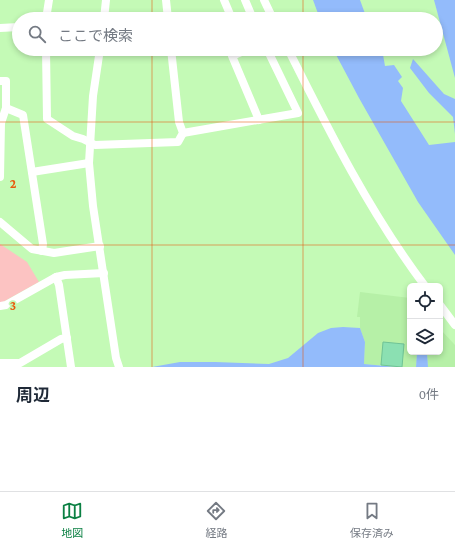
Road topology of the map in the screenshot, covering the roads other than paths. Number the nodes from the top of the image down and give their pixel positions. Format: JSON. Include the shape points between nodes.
{"nodes":[{"id":1,"x":49,"y":0,"type":"edge"},
{"id":2,"x":106,"y":0,"type":"edge"},
{"id":3,"x":166,"y":0,"type":"edge"},
{"id":4,"x":224,"y":0,"type":"edge"},
{"id":5,"x":245,"y":0,"type":"edge"},
{"id":6,"x":264,"y":0,"type":"edge"},
{"id":7,"x":47,"y":12,"type":"edge"},
{"id":8,"x":105,"y":12,"type":"edge"},
{"id":9,"x":167,"y":12,"type":"edge"},
{"id":10,"x":229,"y":12,"type":"edge"},
{"id":11,"x":250,"y":12,"type":"edge"},
{"id":12,"x":270,"y":12,"type":"edge"},
{"id":13,"x":12,"y":27,"type":"edge"},
{"id":14,"x":0,"y":28,"type":"edge"},
{"id":15,"x":46,"y":56,"type":"edge"},
{"id":16,"x":99,"y":56,"type":"edge"},
{"id":17,"x":173,"y":56,"type":"edge"},
{"id":18,"x":232,"y":56,"type":"edge"},
{"id":19,"x":270,"y":56,"type":"edge"},
{"id":20,"x":292,"y":56,"type":"edge"},
{"id":21,"x":0,"y":81,"type":"edge"},
{"id":22,"x":6,"y":108,"type":"junction"},
{"id":23,"x":259,"y":120,"type":"junction"},
{"id":24,"x":183,"y":133,"type":"junction"},
{"id":25,"x":90,"y":142,"type":"junction"},
{"id":26,"x":89,"y":164,"type":"junction"},
{"id":27,"x":32,"y":172,"type":"junction"},
{"id":28,"x":0,"y":177,"type":"edge"},
{"id":29,"x":0,"y":222,"type":"edge"},
{"id":30,"x":100,"y":246,"type":"junction"},
{"id":31,"x":42,"y":251,"type":"junction"},
{"id":32,"x":104,"y":273,"type":"junction"},
{"id":33,"x":56,"y":277,"type":"junction"},
{"id":34,"x":424,"y":283,"type":"edge"},
{"id":35,"x":0,"y":306,"type":"edge"},
{"id":36,"x":443,"y":309,"type":"edge"},
{"id":37,"x":455,"y":325,"type":"edge"},
{"id":38,"x":66,"y":338,"type":"junction"},
{"id":39,"x":0,"y":363,"type":"edge"},
{"id":40,"x":71,"y":367,"type":"edge"},
{"id":41,"x":119,"y":367,"type":"edge"}],
"edges":[{"from":1,"to":7,"type":"street"},
{"from":2,"to":8,"type":"street"},
{"from":3,"to":9,"type":"street"},
{"from":4,"to":10,"type":"street"},
{"from":5,"to":11,"type":"street"},
{"from":6,"to":12,"type":"street"},
{"from":13,"to":14,"type":"street"},
{"from":15,"to":25,"type":"street","via":[[47,119],[73,136]]},
{"from":16,"to":25,"type":"street"},
{"from":17,"to":24,"type":"street","via":[[179,122]]},
{"from":18,"to":23,"type":"street"},
{"from":19,"to":23,"type":"street","via":[[298,113]]},
{"from":20,"to":34,"type":"street","via":[[351,173]]},
{"from":21,"to":22,"type":"street","via":[[6,81]]},
{"from":22,"to":27,"type":"street","via":[[24,115]]},
{"from":22,"to":28,"type":"street","via":[[1,123]]},
{"from":23,"to":24,"type":"street"},
{"from":24,"to":25,"type":"street","via":[[178,142],[95,145]]},
{"from":25,"to":26,"type":"street"},
{"from":26,"to":27,"type":"street"},
{"from":26,"to":30,"type":"street"},
{"from":27,"to":31,"type":"street"},
{"from":29,"to":31,"type":"street","via":[[32,249]]},
{"from":30,"to":31,"type":"street","via":[[54,253]]},
{"from":30,"to":32,"type":"street"},
{"from":32,"to":33,"type":"street"},
{"from":32,"to":41,"type":"street"},
{"from":33,"to":35,"type":"street"},
{"from":33,"to":38,"type":"street"},
{"from":36,"to":37,"type":"street"},
{"from":38,"to":39,"type":"street","via":[[20,363]]},
{"from":38,"to":40,"type":"street"}]}
